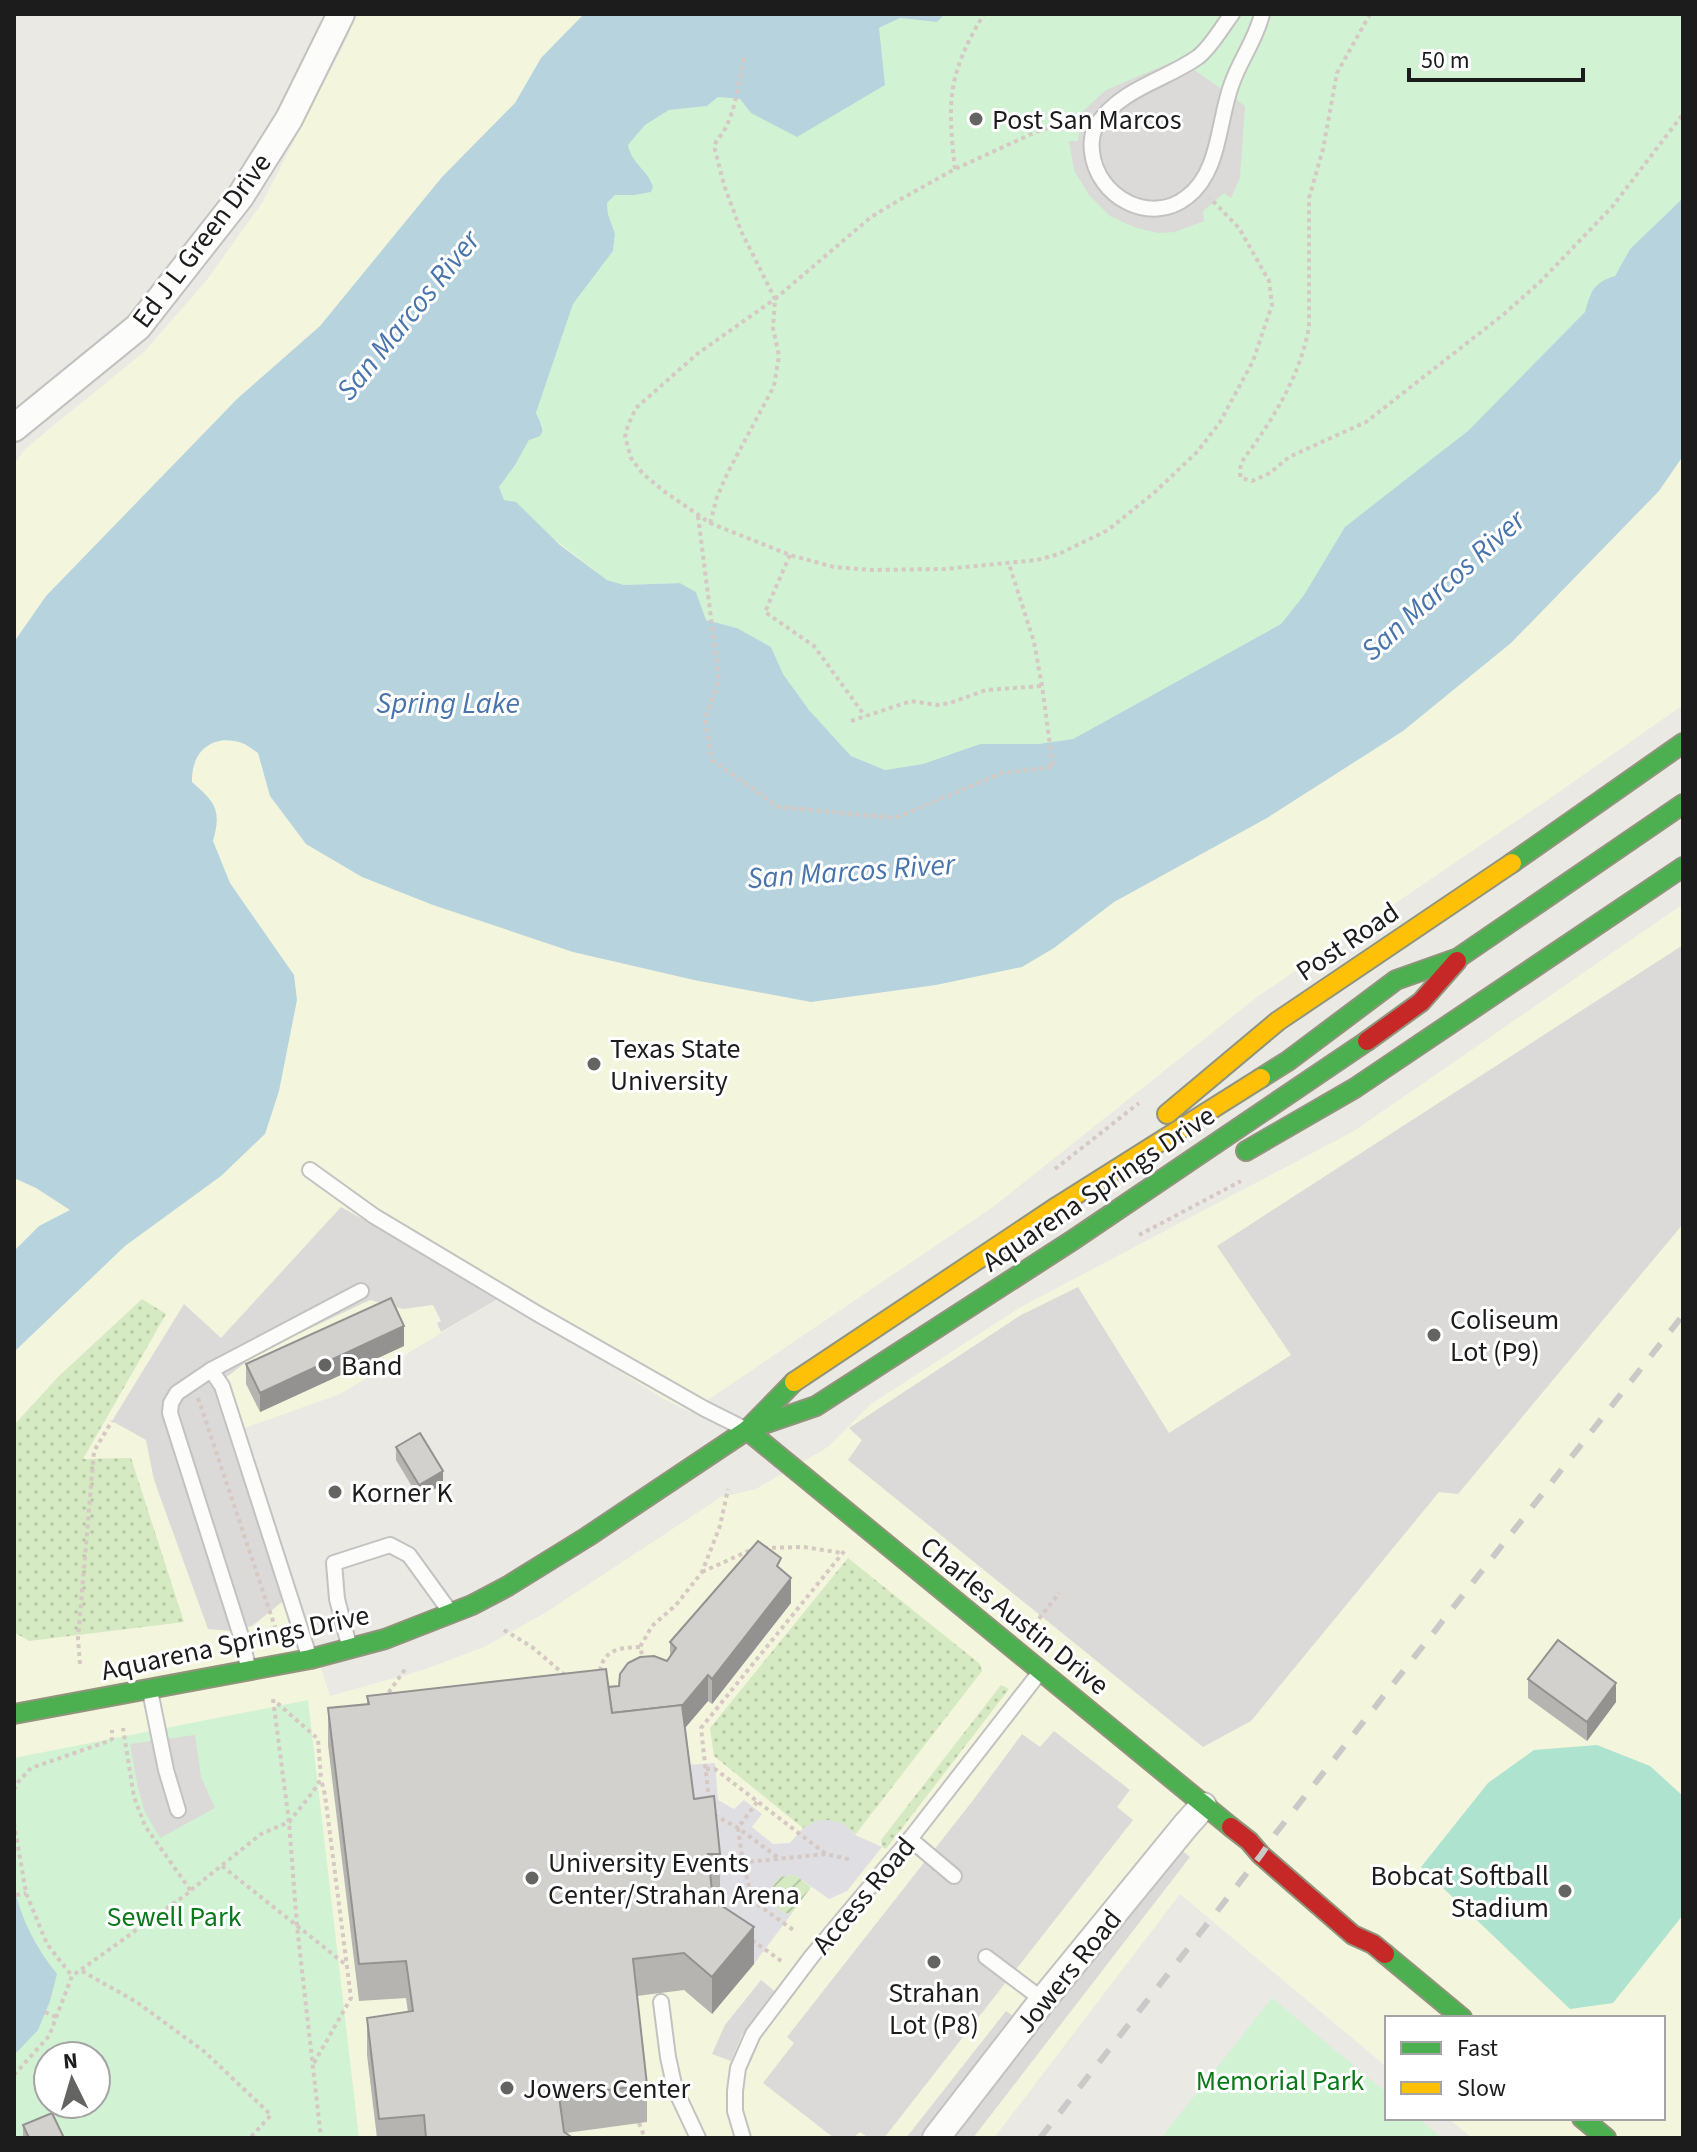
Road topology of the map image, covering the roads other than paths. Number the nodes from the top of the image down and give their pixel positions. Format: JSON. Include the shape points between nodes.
{"nodes":[{"id":1,"x":341,"y":14,"type":"edge"},
{"id":2,"x":1232,"y":14,"type":"edge"},
{"id":3,"x":1262,"y":14,"type":"edge"},
{"id":4,"x":14,"y":428,"type":"edge"},
{"id":5,"x":1683,"y":743,"type":"edge"},
{"id":6,"x":1683,"y":804,"type":"edge"},
{"id":7,"x":1683,"y":867,"type":"edge"},
{"id":8,"x":1458,"y":958,"type":"junction"},
{"id":9,"x":1237,"y":1157,"type":"dead end"},
{"id":10,"x":310,"y":1170,"type":"dead end"},
{"id":11,"x":1171,"y":1195,"type":"dead end"},
{"id":12,"x":1058,"y":1206,"type":"junction"},
{"id":13,"x":1073,"y":1240,"type":"junction"},
{"id":14,"x":361,"y":1291,"type":"dead end"},
{"id":15,"x":211,"y":1370,"type":"junction"},
{"id":16,"x":747,"y":1430,"type":"junction"},
{"id":17,"x":451,"y":1613,"type":"junction"},
{"id":18,"x":350,"y":1649,"type":"junction"},
{"id":19,"x":310,"y":1659,"type":"junction"},
{"id":20,"x":249,"y":1671,"type":"junction"},
{"id":21,"x":1040,"y":1672,"type":"junction"},
{"id":22,"x":150,"y":1690,"type":"junction"},
{"id":23,"x":14,"y":1714,"type":"edge"},
{"id":24,"x":1203,"y":1806,"type":"junction"},
{"id":25,"x":178,"y":1810,"type":"dead end"},
{"id":26,"x":910,"y":1839,"type":"junction"},
{"id":27,"x":954,"y":1876,"type":"dead end"},
{"id":28,"x":986,"y":1957,"type":"dead end"},
{"id":29,"x":1043,"y":2000,"type":"junction"},
{"id":30,"x":661,"y":2002,"type":"dead end"},
{"id":31,"x":1460,"y":2016,"type":"edge"},
{"id":32,"x":1584,"y":2120,"type":"edge"},
{"id":33,"x":698,"y":2138,"type":"edge"},
{"id":34,"x":743,"y":2138,"type":"edge"},
{"id":35,"x":936,"y":2138,"type":"edge"},
{"id":36,"x":1606,"y":2138,"type":"edge"}],
"edges":[{"from":1,"to":4,"type":"street","name":"Ed J L Green Drive","via":[[289,119],[240,197],[138,327]]},
{"from":2,"to":3,"type":"lane","via":[[1200,56],[1117,101],[1095,126],[1094,163],[1101,180],[1130,204],[1167,206],[1199,187],[1208,172],[1231,85]]},
{"from":5,"to":12,"type":"main road","name":"Post Road","via":[[1278,1021]]},
{"from":6,"to":8,"type":"main road","name":"Aquarena Springs Drive"},
{"from":7,"to":9,"type":"main road","via":[[1355,1088]]},
{"from":8,"to":12,"type":"main road","name":"Aquarena Springs Drive","via":[[1396,980],[1288,1061]]},
{"from":8,"to":13,"type":"main road","name":"Aquarena Springs Drive","via":[[1421,1002]]},
{"from":10,"to":16,"type":"lane","via":[[374,1216],[510,1298]]},
{"from":11,"to":13,"type":"main road"},
{"from":12,"to":16,"type":"main road","name":"Aquarena Springs Drive","via":[[796,1380]]},
{"from":13,"to":16,"type":"main road","name":"Aquarena Springs Drive","via":[[816,1406]]},
{"from":14,"to":15,"type":"lane"},
{"from":15,"to":19,"type":"lane","via":[[222,1386]]},
{"from":15,"to":20,"type":"lane","via":[[177,1393],[170,1413]]},
{"from":16,"to":17,"type":"main road","name":"Aquarena Springs Drive","via":[[541,1566]]},
{"from":16,"to":21,"type":"main road","name":"Charles Austin Drive"},
{"from":17,"to":18,"type":"main road","name":"Aquarena Springs Drive"},
{"from":17,"to":18,"type":"lane","via":[[409,1555],[390,1545],[334,1563]]},
{"from":18,"to":19,"type":"main road","name":"Aquarena Springs Drive"},
{"from":19,"to":20,"type":"main road","name":"Aquarena Springs Drive"},
{"from":20,"to":22,"type":"main road","name":"Aquarena Springs Drive"},
{"from":21,"to":24,"type":"main road","name":"Charles Austin Drive"},
{"from":21,"to":26,"type":"lane","name":"Access Road"},
{"from":22,"to":23,"type":"main road","name":"Aquarena Springs Drive"},
{"from":22,"to":25,"type":"lane"},
{"from":24,"to":29,"type":"street","name":"Jowers Road"},
{"from":24,"to":31,"type":"main road","name":"Charles Austin Drive","via":[[1249,1841],[1269,1845],[1362,1922],[1373,1944]]},
{"from":26,"to":27,"type":"lane"},
{"from":26,"to":34,"type":"lane","name":"Access Road","via":[[753,2034],[738,2068],[735,2091]]},
{"from":28,"to":29,"type":"lane"},
{"from":29,"to":35,"type":"street","name":"Jowers Road"},
{"from":30,"to":33,"type":"lane","via":[[675,2089]]},
{"from":32,"to":36,"type":"main road"}]}
